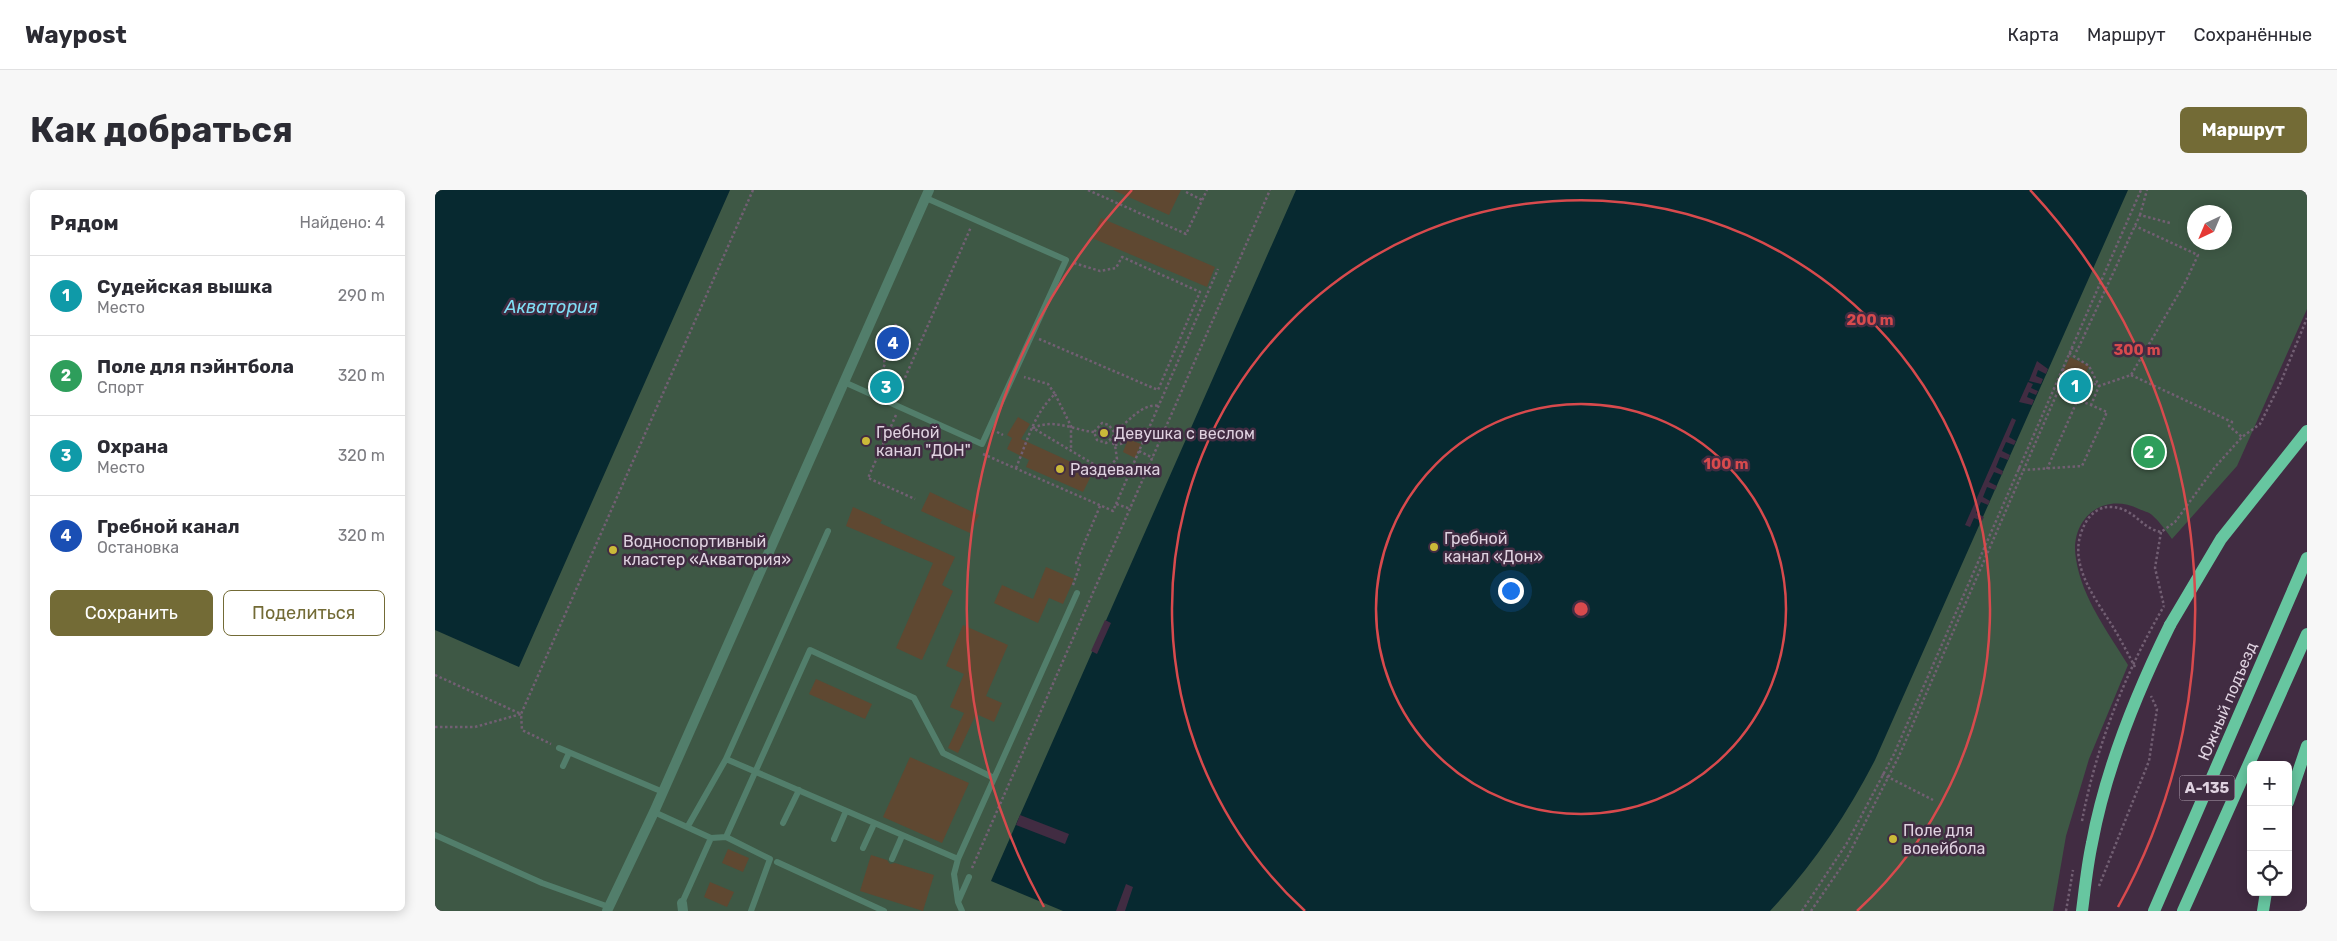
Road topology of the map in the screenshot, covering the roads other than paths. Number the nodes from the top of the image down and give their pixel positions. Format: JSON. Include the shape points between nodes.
{"nodes":[{"id":1,"x":928,"y":194,"type":"edge"},
{"id":2,"x":844,"y":382,"type":"junction"},
{"id":3,"x":2307,"y":431,"type":"edge"},
{"id":4,"x":828,"y":531,"type":"dead end"},
{"id":5,"x":2307,"y":558,"type":"edge"},
{"id":6,"x":1077,"y":593,"type":"road end"},
{"id":7,"x":2307,"y":634,"type":"edge"},
{"id":8,"x":2307,"y":746,"type":"edge"},
{"id":9,"x":559,"y":748,"type":"road end"},
{"id":10,"x":569,"y":753,"type":"junction"},
{"id":11,"x":726,"y":759,"type":"junction"},
{"id":12,"x":563,"y":766,"type":"dead end"},
{"id":13,"x":756,"y":771,"type":"junction"},
{"id":14,"x":994,"y":778,"type":"junction"},
{"id":15,"x":799,"y":790,"type":"junction"},
{"id":16,"x":2292,"y":790,"type":"edge"},
{"id":17,"x":663,"y":792,"type":"junction"},
{"id":18,"x":846,"y":811,"type":"junction"},
{"id":19,"x":654,"y":812,"type":"junction"},
{"id":20,"x":783,"y":823,"type":"dead end"},
{"id":21,"x":875,"y":824,"type":"junction"},
{"id":22,"x":688,"y":826,"type":"junction"},
{"id":23,"x":435,"y":835,"type":"edge"},
{"id":24,"x":903,"y":836,"type":"junction"},
{"id":25,"x":726,"y":837,"type":"junction"},
{"id":26,"x":711,"y":838,"type":"junction"},
{"id":27,"x":834,"y":839,"type":"dead end"},
{"id":28,"x":863,"y":848,"type":"dead end"},
{"id":29,"x":892,"y":859,"type":"dead end"},
{"id":30,"x":958,"y":859,"type":"junction"},
{"id":31,"x":777,"y":862,"type":"dead end"},
{"id":32,"x":969,"y":877,"type":"road end"},
{"id":33,"x":2265,"y":896,"type":"edge"},
{"id":34,"x":958,"y":902,"type":"junction"},
{"id":35,"x":682,"y":907,"type":"edge"},
{"id":36,"x":608,"y":909,"type":"edge"},
{"id":37,"x":879,"y":910,"type":"edge"},
{"id":38,"x":751,"y":911,"type":"edge"},
{"id":39,"x":962,"y":911,"type":"edge"},
{"id":40,"x":2082,"y":911,"type":"edge"},
{"id":41,"x":2154,"y":911,"type":"edge"},
{"id":42,"x":2183,"y":911,"type":"edge"},
{"id":43,"x":2263,"y":911,"type":"edge"}],
"edges":[{"from":1,"to":2,"type":"street"},
{"from":1,"to":2,"type":"lane","via":[[1066,260],[982,444]]},
{"from":2,"to":17,"type":"street"},
{"from":3,"to":40,"type":"main road","bridge":true,"via":[[2221,539],[2170,625],[2143,679],[2114,759],[2092,842]]},
{"from":4,"to":11,"type":"lane"},
{"from":5,"to":41,"type":"main road","name":"Южный подъезд","number":"А-135"},
{"from":6,"to":14,"type":"lane"},
{"from":7,"to":42,"type":"main road","number":"А-135"},
{"from":8,"to":16,"type":"main road"},
{"from":9,"to":10,"type":"lane"},
{"from":10,"to":12,"type":"lane"},
{"from":10,"to":17,"type":"lane"},
{"from":11,"to":13,"type":"lane"},
{"from":11,"to":22,"type":"lane"},
{"from":13,"to":14,"type":"lane","via":[[809,650],[914,698],[943,753]]},
{"from":13,"to":15,"type":"lane"},
{"from":13,"to":25,"type":"lane"},
{"from":14,"to":30,"type":"lane"},
{"from":15,"to":18,"type":"lane"},
{"from":15,"to":20,"type":"lane"},
{"from":17,"to":19,"type":"street"},
{"from":18,"to":21,"type":"lane"},
{"from":18,"to":27,"type":"lane"},
{"from":19,"to":22,"type":"lane"},
{"from":19,"to":36,"type":"street"},
{"from":21,"to":24,"type":"lane"},
{"from":21,"to":28,"type":"lane"},
{"from":22,"to":26,"type":"lane"},
{"from":23,"to":36,"type":"lane"},
{"from":24,"to":29,"type":"lane"},
{"from":24,"to":30,"type":"lane"},
{"from":25,"to":26,"type":"lane"},
{"from":25,"to":38,"type":"lane","via":[[770,860]]},
{"from":26,"to":35,"type":"lane"},
{"from":30,"to":34,"type":"lane","via":[[954,874]]},
{"from":31,"to":37,"type":"lane"},
{"from":32,"to":34,"type":"lane"},
{"from":33,"to":43,"type":"main road"},
{"from":34,"to":39,"type":"lane"}]}
